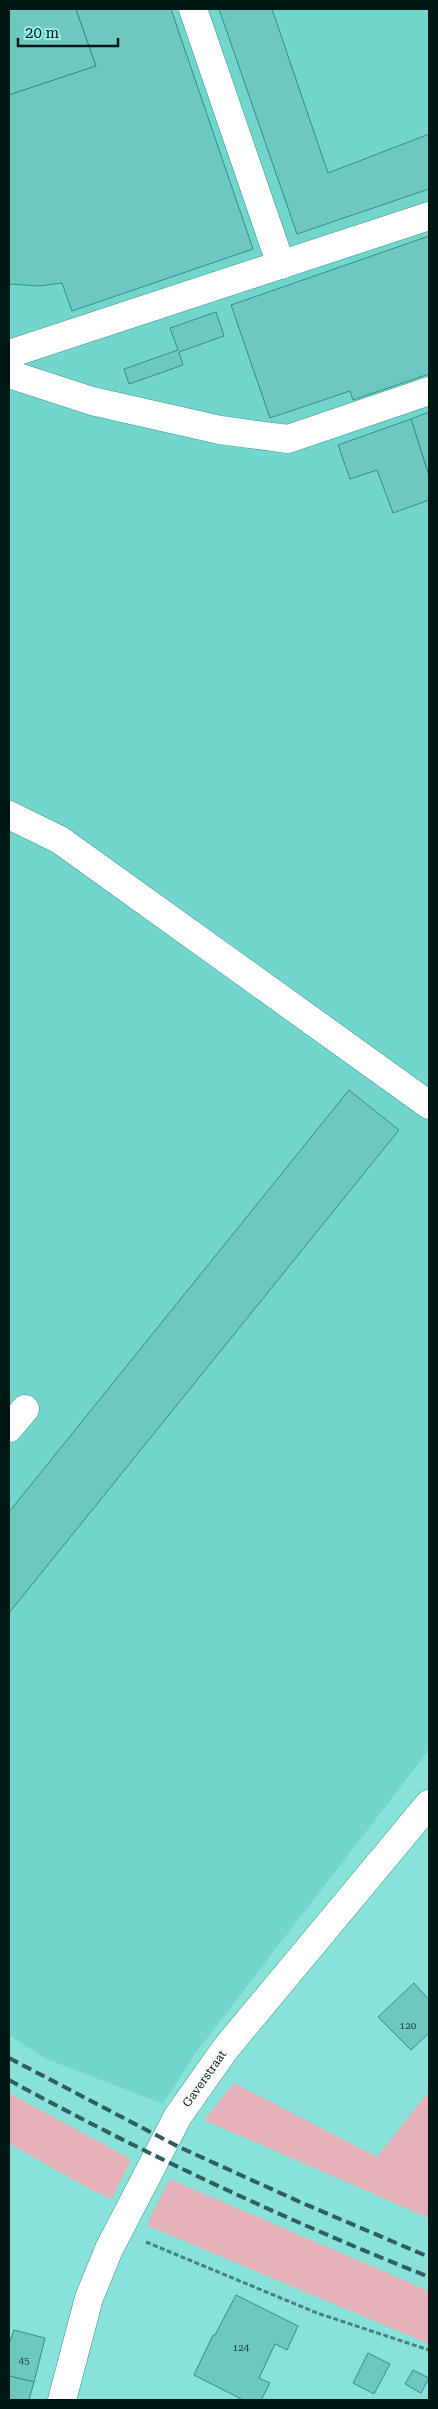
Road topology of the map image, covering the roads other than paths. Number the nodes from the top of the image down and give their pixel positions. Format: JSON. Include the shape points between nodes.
{"nodes":[{"id":1,"x":193,"y":9,"type":"edge"},
{"id":2,"x":429,"y":216,"type":"edge"},
{"id":3,"x":281,"y":265,"type":"junction"},
{"id":4,"x":9,"y":354,"type":"edge"},
{"id":5,"x":9,"y":374,"type":"edge"},
{"id":6,"x":429,"y":391,"type":"edge"},
{"id":7,"x":9,"y":816,"type":"edge"},
{"id":8,"x":429,"y":1105,"type":"edge"},
{"id":9,"x":429,"y":1804,"type":"edge"},
{"id":10,"x":62,"y":2400,"type":"edge"}],
"edges":[{"from":1,"to":3,"type":"street"},
{"from":2,"to":3,"type":"street"},
{"from":3,"to":4,"type":"street"},
{"from":5,"to":6,"type":"street","via":[[92,401],[220,430],[288,439]]},
{"from":7,"to":8,"type":"street","via":[[60,840]]},
{"from":9,"to":10,"type":"street","name":"Gaverstraat","via":[[202,2080],[178,2116],[118,2230],[89,2298]]}]}
